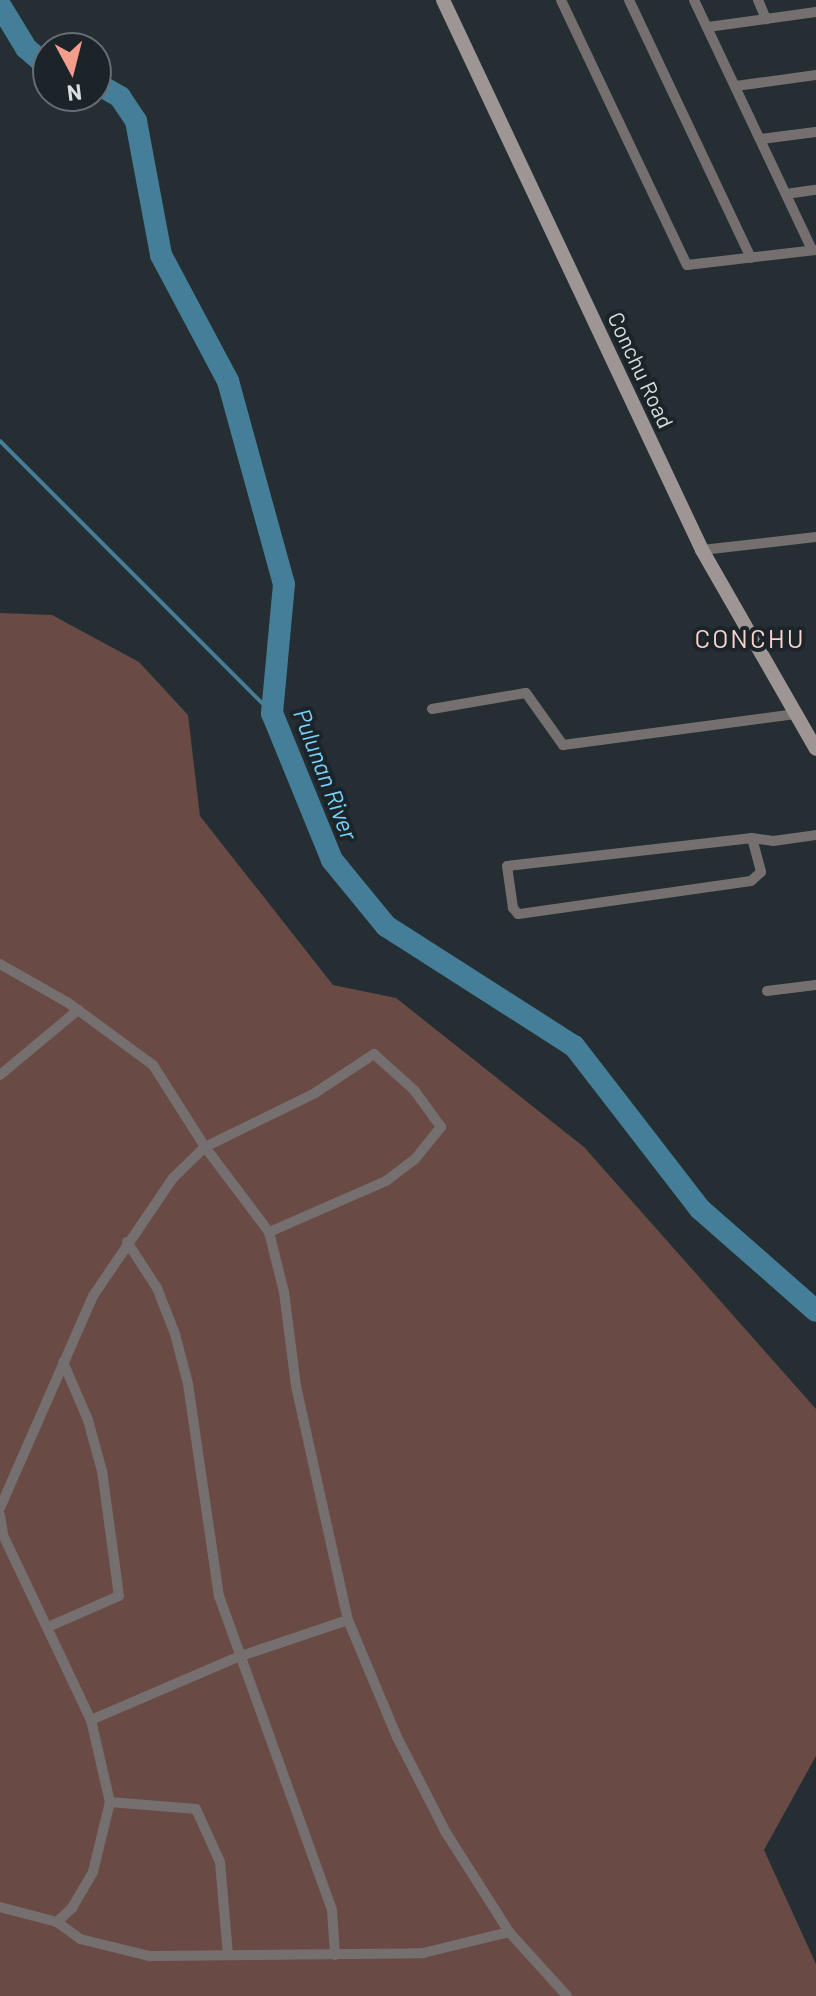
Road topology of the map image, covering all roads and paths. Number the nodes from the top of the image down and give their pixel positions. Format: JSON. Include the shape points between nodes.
{"nodes":[{"id":1,"x":443,"y":0,"type":"edge"},
{"id":2,"x":561,"y":0,"type":"edge"},
{"id":3,"x":629,"y":0,"type":"edge"},
{"id":4,"x":694,"y":0,"type":"edge"},
{"id":5,"x":758,"y":0,"type":"edge"},
{"id":6,"x":816,"y":12,"type":"edge"},
{"id":7,"x":766,"y":19,"type":"junction"},
{"id":8,"x":708,"y":27,"type":"junction"},
{"id":9,"x":816,"y":75,"type":"edge"},
{"id":10,"x":736,"y":86,"type":"junction"},
{"id":11,"x":816,"y":132,"type":"edge"},
{"id":12,"x":761,"y":139,"type":"junction"},
{"id":13,"x":816,"y":190,"type":"edge"},
{"id":14,"x":786,"y":194,"type":"junction"},
{"id":15,"x":814,"y":250,"type":"edge"},
{"id":16,"x":751,"y":258,"type":"junction"},
{"id":17,"x":816,"y":537,"type":"edge"},
{"id":18,"x":702,"y":550,"type":"junction"},
{"id":19,"x":432,"y":709,"type":"dead end"},
{"id":20,"x":794,"y":714,"type":"junction"},
{"id":21,"x":816,"y":749,"type":"edge"},
{"id":22,"x":816,"y":835,"type":"edge"},
{"id":23,"x":752,"y":838,"type":"junction"},
{"id":24,"x":0,"y":964,"type":"edge"},
{"id":25,"x":816,"y":985,"type":"edge"},
{"id":26,"x":767,"y":991,"type":"dead end"},
{"id":27,"x":78,"y":1010,"type":"junction"},
{"id":28,"x":0,"y":1075,"type":"edge"},
{"id":29,"x":205,"y":1147,"type":"junction"},
{"id":30,"x":269,"y":1232,"type":"junction"},
{"id":31,"x":127,"y":1242,"type":"junction"},
{"id":32,"x":63,"y":1362,"type":"junction"},
{"id":33,"x":0,"y":1508,"type":"edge"},
{"id":34,"x":0,"y":1515,"type":"edge"},
{"id":35,"x":348,"y":1620,"type":"junction"},
{"id":36,"x":48,"y":1627,"type":"junction"},
{"id":37,"x":238,"y":1657,"type":"junction"},
{"id":38,"x":91,"y":1720,"type":"junction"},
{"id":39,"x":110,"y":1802,"type":"junction"},
{"id":40,"x":0,"y":1907,"type":"edge"},
{"id":41,"x":57,"y":1922,"type":"junction"},
{"id":42,"x":509,"y":1932,"type":"junction"},
{"id":43,"x":228,"y":1955,"type":"junction"},
{"id":44,"x":335,"y":1955,"type":"junction"},
{"id":45,"x":567,"y":1996,"type":"edge"}],
"edges":[{"from":1,"to":18,"type":"main road","name":"Conchu Road"},
{"from":2,"to":16,"type":"street","via":[[687,265]]},
{"from":3,"to":16,"type":"street"},
{"from":4,"to":8,"type":"street"},
{"from":5,"to":7,"type":"street"},
{"from":6,"to":7,"type":"street"},
{"from":7,"to":8,"type":"street"},
{"from":8,"to":10,"type":"street"},
{"from":9,"to":10,"type":"street"},
{"from":10,"to":12,"type":"street"},
{"from":11,"to":12,"type":"street"},
{"from":12,"to":14,"type":"street"},
{"from":13,"to":14,"type":"street"},
{"from":14,"to":15,"type":"street"},
{"from":15,"to":16,"type":"street"},
{"from":17,"to":18,"type":"street"},
{"from":18,"to":20,"type":"main road","name":"Conchu Road"},
{"from":19,"to":20,"type":"street","via":[[526,693],[563,745]]},
{"from":20,"to":21,"type":"main road","name":"Conchu Road"},
{"from":22,"to":23,"type":"street"},
{"from":23,"to":23,"type":"street","via":[[507,866],[513,908],[518,914],[744,883],[761,872]]},
{"from":24,"to":27,"type":"street"},
{"from":25,"to":26,"type":"street"},
{"from":27,"to":28,"type":"street"},
{"from":27,"to":29,"type":"street","via":[[153,1065]]},
{"from":29,"to":30,"type":"street"},
{"from":29,"to":30,"type":"street","via":[[315,1093],[374,1054],[414,1090],[441,1127],[415,1159],[386,1181]]},
{"from":29,"to":31,"type":"street","via":[[173,1178]]},
{"from":30,"to":35,"type":"street","via":[[284,1292],[296,1386]]},
{"from":31,"to":32,"type":"street","via":[[93,1296]]},
{"from":31,"to":37,"type":"street","via":[[157,1288],[175,1334],[188,1384],[219,1596]]},
{"from":32,"to":33,"type":"street"},
{"from":32,"to":36,"type":"street","via":[[102,1471],[119,1596]]},
{"from":34,"to":36,"type":"street","via":[[3,1535]]},
{"from":35,"to":37,"type":"street"},
{"from":35,"to":42,"type":"street","via":[[438,1817]]},
{"from":36,"to":38,"type":"street"},
{"from":37,"to":38,"type":"street"},
{"from":37,"to":44,"type":"street","via":[[304,1821],[332,1910]]},
{"from":38,"to":39,"type":"street"},
{"from":39,"to":41,"type":"street","via":[[93,1872]]},
{"from":39,"to":43,"type":"street","via":[[196,1809],[220,1862]]},
{"from":40,"to":41,"type":"street"},
{"from":41,"to":43,"type":"street","via":[[80,1939],[149,1956]]},
{"from":42,"to":44,"type":"street","via":[[423,1953]]},
{"from":42,"to":45,"type":"street"},
{"from":43,"to":44,"type":"street"}]}
